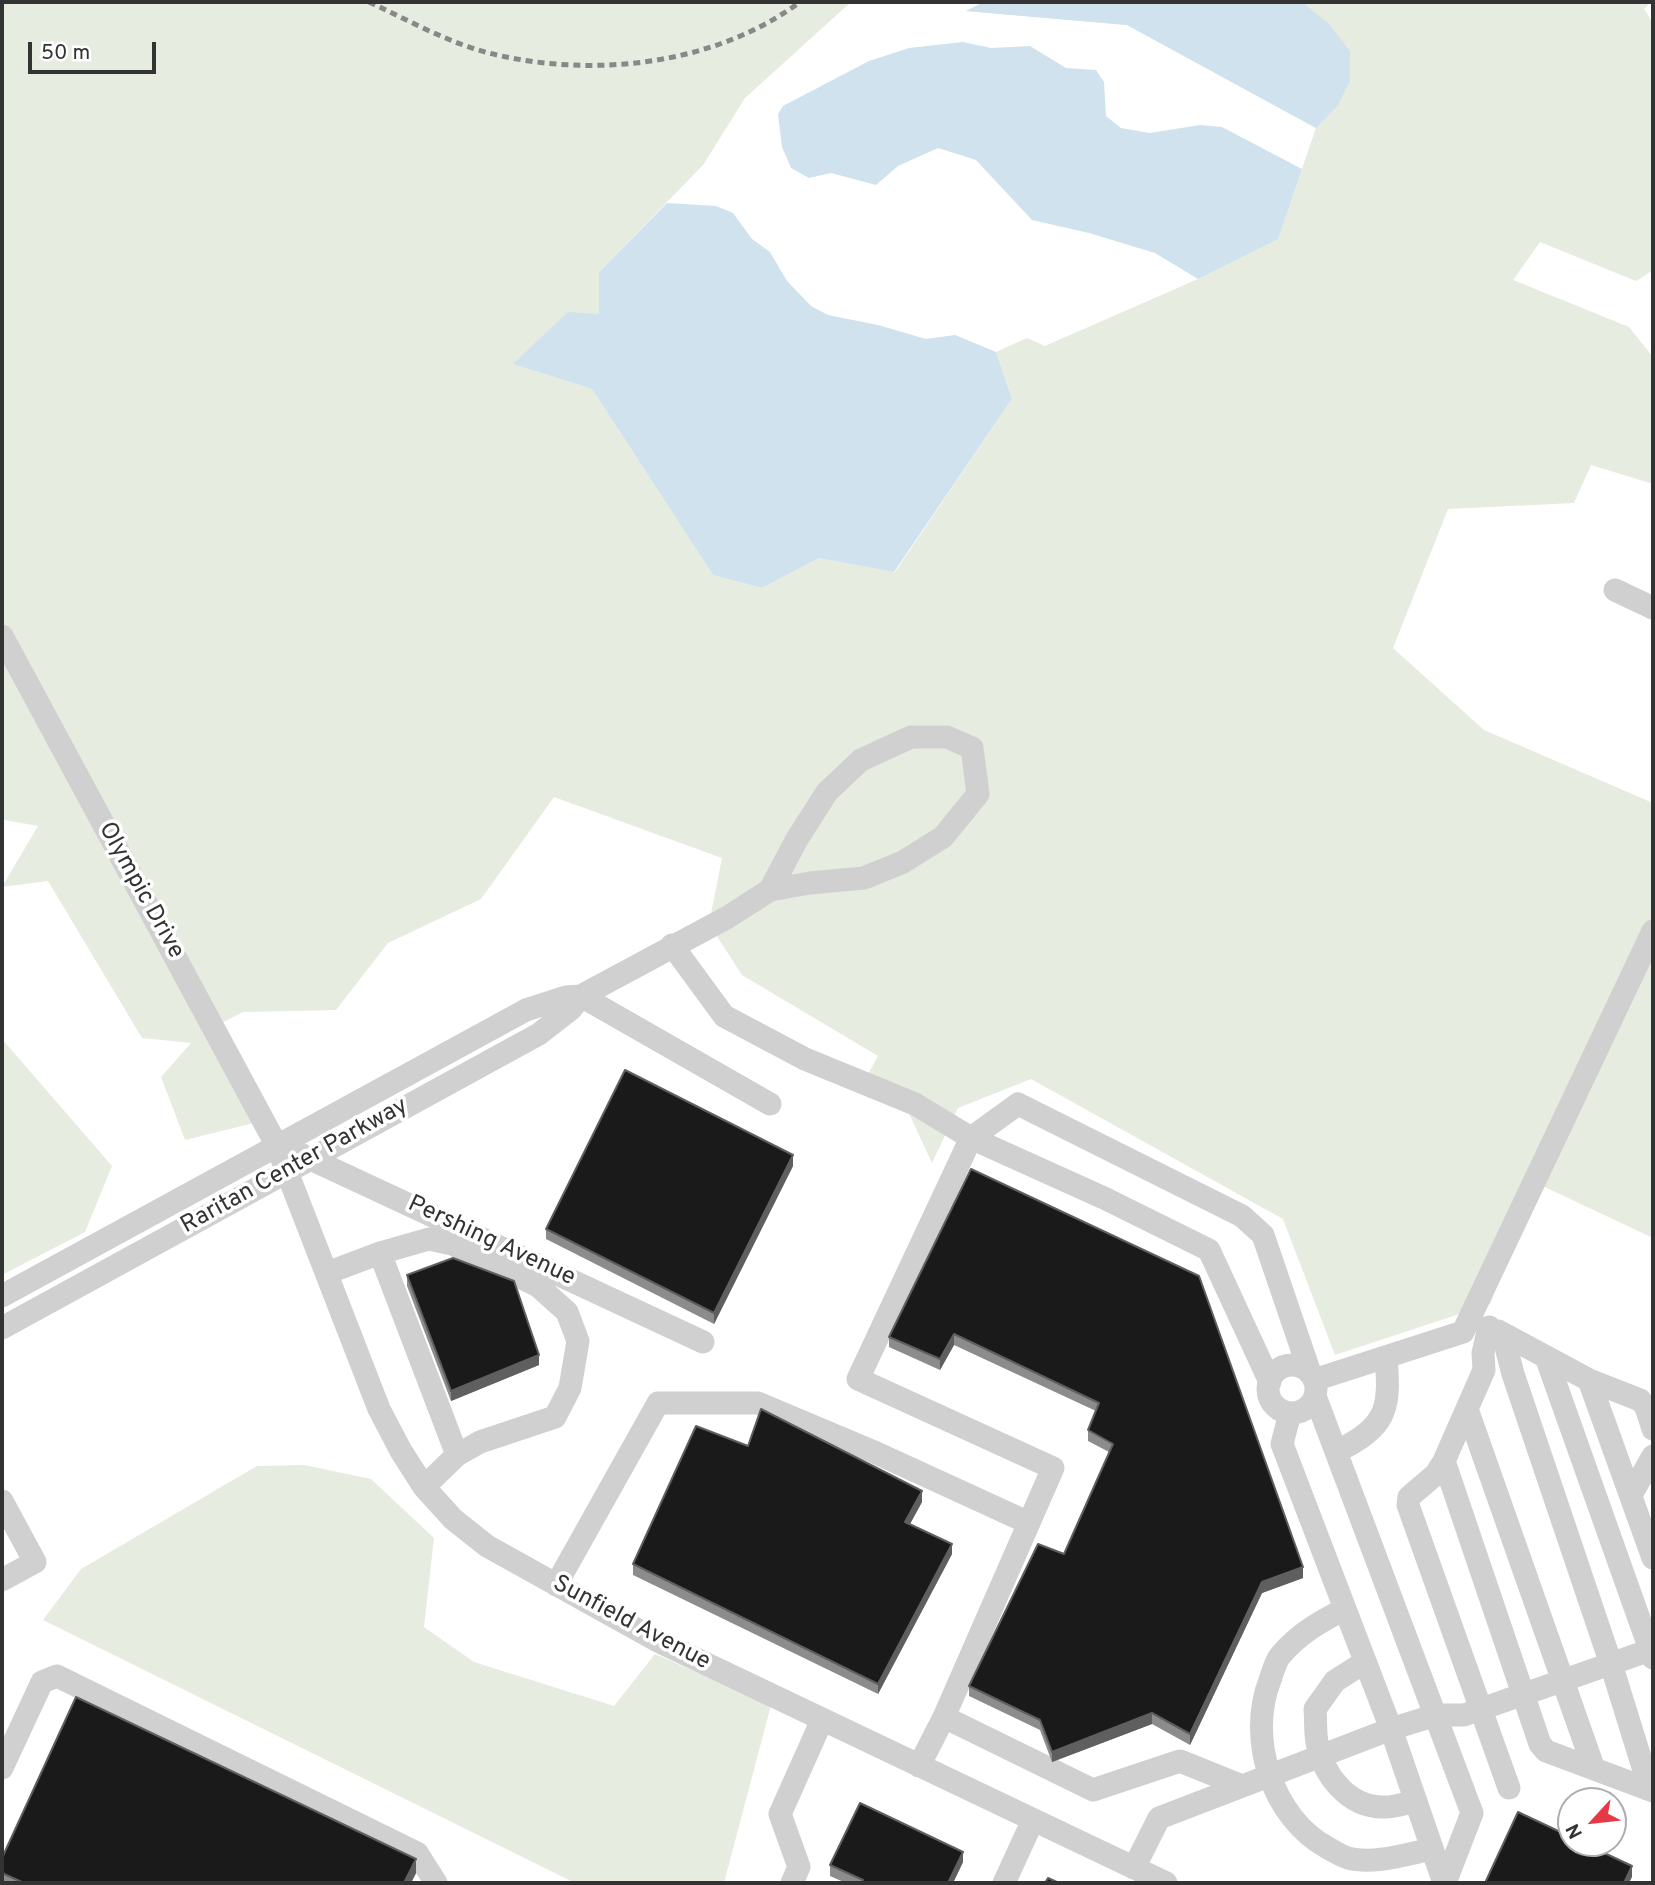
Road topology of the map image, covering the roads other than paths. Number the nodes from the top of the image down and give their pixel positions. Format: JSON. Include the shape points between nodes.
{"nodes":[{"id":1,"x":1615,"y":590,"type":"dead end"},
{"id":2,"x":1653,"y":608,"type":"edge"},
{"id":3,"x":2,"y":636,"type":"edge"},
{"id":4,"x":770,"y":890,"type":"junction"},
{"id":5,"x":1653,"y":930,"type":"edge"},
{"id":6,"x":672,"y":945,"type":"junction"},
{"id":7,"x":581,"y":996,"type":"junction"},
{"id":8,"x":770,"y":1104,"type":"dead end"},
{"id":9,"x":971,"y":1138,"type":"junction"},
{"id":10,"x":277,"y":1146,"type":"junction"},
{"id":11,"x":312,"y":1158,"type":"junction"},
{"id":12,"x":288,"y":1171,"type":"junction"},
{"id":13,"x":380,"y":1253,"type":"junction"},
{"id":14,"x":327,"y":1273,"type":"junction"},
{"id":15,"x":2,"y":1296,"type":"edge"},
{"id":16,"x":1489,"y":1327,"type":"junction"},
{"id":17,"x":2,"y":1328,"type":"edge"},
{"id":18,"x":703,"y":1342,"type":"dead end"},
{"id":19,"x":1546,"y":1357,"type":"junction"},
{"id":20,"x":1386,"y":1358,"type":"junction"},
{"id":21,"x":1590,"y":1380,"type":"junction"},
{"id":22,"x":1270,"y":1382,"type":"junction"},
{"id":23,"x":1313,"y":1383,"type":"junction"},
{"id":24,"x":1467,"y":1409,"type":"junction"},
{"id":25,"x":1290,"y":1413,"type":"junction"},
{"id":26,"x":1653,"y":1429,"type":"edge"},
{"id":27,"x":1336,"y":1452,"type":"junction"},
{"id":28,"x":457,"y":1455,"type":"junction"},
{"id":29,"x":1653,"y":1456,"type":"edge"},
{"id":30,"x":1444,"y":1461,"type":"junction"},
{"id":31,"x":424,"y":1487,"type":"junction"},
{"id":32,"x":1631,"y":1495,"type":"junction"},
{"id":33,"x":2,"y":1501,"type":"edge"},
{"id":34,"x":1029,"y":1523,"type":"junction"},
{"id":35,"x":1653,"y":1558,"type":"edge"},
{"id":36,"x":2,"y":1580,"type":"edge"},
{"id":37,"x":556,"y":1585,"type":"junction"},
{"id":38,"x":1345,"y":1609,"type":"junction"},
{"id":39,"x":1652,"y":1652,"type":"edge"},
{"id":40,"x":1365,"y":1662,"type":"junction"},
{"id":41,"x":1611,"y":1664,"type":"junction"},
{"id":42,"x":1564,"y":1680,"type":"junction"},
{"id":43,"x":1524,"y":1694,"type":"junction"},
{"id":44,"x":1480,"y":1709,"type":"junction"},
{"id":45,"x":1436,"y":1715,"type":"junction"},
{"id":46,"x":944,"y":1717,"type":"junction"},
{"id":47,"x":822,"y":1720,"type":"junction"},
{"id":48,"x":1391,"y":1729,"type":"junction"},
{"id":49,"x":1321,"y":1756,"type":"junction"},
{"id":50,"x":919,"y":1766,"type":"junction"},
{"id":51,"x":2,"y":1768,"type":"edge"},
{"id":52,"x":1594,"y":1769,"type":"junction"},
{"id":53,"x":1269,"y":1776,"type":"junction"},
{"id":54,"x":1242,"y":1786,"type":"junction"},
{"id":55,"x":1509,"y":1788,"type":"dead end"},
{"id":56,"x":1650,"y":1790,"type":"edge"},
{"id":57,"x":1416,"y":1801,"type":"junction"},
{"id":58,"x":1034,"y":1821,"type":"junction"},
{"id":59,"x":1432,"y":1849,"type":"junction"},
{"id":60,"x":1134,"y":1868,"type":"junction"},
{"id":61,"x":436,"y":1883,"type":"edge"},
{"id":62,"x":792,"y":1883,"type":"edge"},
{"id":63,"x":1004,"y":1883,"type":"edge"},
{"id":64,"x":1166,"y":1883,"type":"edge"},
{"id":65,"x":1445,"y":1883,"type":"edge"}],
"edges":[{"from":1,"to":2,"type":"street"},
{"from":3,"to":10,"type":"street","name":"Olympic Drive"},
{"from":4,"to":4,"type":"street","via":[[864,878],[903,862],[943,837],[978,794],[972,748],[947,737],[911,737],[861,760],[827,792]]},
{"from":4,"to":6,"type":"street","name":"Raritan Center Parkway"},
{"from":5,"to":16,"type":"street"},
{"from":6,"to":7,"type":"street","name":"Raritan Center Parkway"},
{"from":6,"to":9,"type":"street","via":[[724,1016],[805,1059],[915,1104]]},
{"from":7,"to":8,"type":"street"},
{"from":7,"to":10,"type":"street","name":"Raritan Center Parkway","via":[[526,1010]]},
{"from":7,"to":11,"type":"street","name":"Raritan Center Parkway","via":[[539,1034]]},
{"from":9,"to":22,"type":"street","via":[[1209,1250]]},
{"from":9,"to":23,"type":"street","via":[[1018,1104],[1241,1216],[1263,1234]]},
{"from":9,"to":34,"type":"street","via":[[858,1379],[1053,1468]]},
{"from":10,"to":11,"type":"street","name":"Pershing Avenue"},
{"from":10,"to":12,"type":"street","name":"Olympic Drive"},
{"from":10,"to":15,"type":"street","name":"Raritan Center Parkway"},
{"from":11,"to":12,"type":"street","name":"Raritan Center Parkway"},
{"from":11,"to":18,"type":"street","name":"Pershing Avenue"},
{"from":12,"to":14,"type":"street","name":"Sunfield Avenue"},
{"from":12,"to":17,"type":"street","name":"Raritan Center Parkway"},
{"from":13,"to":14,"type":"street"},
{"from":13,"to":28,"type":"street"},
{"from":13,"to":28,"type":"street","via":[[429,1240],[452,1244],[538,1286],[566,1312],[578,1341],[570,1388],[555,1417],[480,1442]]},
{"from":14,"to":31,"type":"street","name":"Sunfield Avenue","via":[[379,1409]]},
{"from":16,"to":19,"type":"street"},
{"from":16,"to":20,"type":"street"},
{"from":16,"to":24,"type":"street","via":[[1484,1370]]},
{"from":16,"to":41,"type":"street","via":[[1507,1351]]},
{"from":19,"to":21,"type":"street"},
{"from":19,"to":39,"type":"street"},
{"from":20,"to":23,"type":"street"},
{"from":20,"to":27,"type":"street","via":[[1387,1402],[1376,1427]]},
{"from":21,"to":26,"type":"street","via":[[1640,1400]]},
{"from":21,"to":32,"type":"street"},
{"from":22,"to":23,"type":"street","via":[[1288,1366],[1303,1368]]},
{"from":22,"to":25,"type":"street","via":[[1272,1401]]},
{"from":23,"to":25,"type":"street","via":[[1306,1410]]},
{"from":23,"to":27,"type":"street"},
{"from":24,"to":30,"type":"street"},
{"from":24,"to":42,"type":"street"},
{"from":25,"to":38,"type":"street","via":[[1282,1444]]},
{"from":27,"to":45,"type":"street"},
{"from":28,"to":31,"type":"street"},
{"from":29,"to":32,"type":"street"},
{"from":30,"to":43,"type":"street"},
{"from":30,"to":44,"type":"street","via":[[1409,1497],[1408,1505]]},
{"from":31,"to":37,"type":"street","name":"Sunfield Avenue","via":[[488,1546]]},
{"from":32,"to":35,"type":"street"},
{"from":33,"to":36,"type":"street","via":[[35,1562]]},
{"from":34,"to":37,"type":"street","via":[[758,1403],[658,1404]]},
{"from":34,"to":46,"type":"street"},
{"from":37,"to":47,"type":"street","name":"Sunfield Avenue","via":[[656,1640]]},
{"from":38,"to":40,"type":"street"},
{"from":38,"to":53,"type":"street","via":[[1311,1626],[1279,1657],[1263,1706],[1261,1738]]},
{"from":39,"to":41,"type":"street"},
{"from":40,"to":48,"type":"street"},
{"from":40,"to":49,"type":"street","via":[[1335,1681],[1315,1709]]},
{"from":41,"to":42,"type":"street"},
{"from":41,"to":56,"type":"street"},
{"from":42,"to":43,"type":"street"},
{"from":42,"to":52,"type":"street"},
{"from":43,"to":44,"type":"street"},
{"from":43,"to":52,"type":"street","via":[[1546,1751]]},
{"from":44,"to":45,"type":"street","via":[[1464,1715]]},
{"from":44,"to":55,"type":"street"},
{"from":45,"to":48,"type":"street"},
{"from":45,"to":65,"type":"street","via":[[1472,1813]]},
{"from":46,"to":50,"type":"street"},
{"from":46,"to":54,"type":"street","via":[[1093,1790],[1180,1761]]},
{"from":47,"to":50,"type":"street","name":"Sunfield Avenue"},
{"from":47,"to":62,"type":"street","via":[[780,1814],[799,1867]]},
{"from":48,"to":49,"type":"street"},
{"from":48,"to":57,"type":"street"},
{"from":49,"to":53,"type":"street"},
{"from":49,"to":57,"type":"street","via":[[1335,1785],[1357,1801],[1383,1807]]},
{"from":50,"to":58,"type":"street","name":"Sunfield Avenue"},
{"from":51,"to":61,"type":"street","via":[[42,1682],[57,1676],[417,1853]]},
{"from":52,"to":56,"type":"street"},
{"from":53,"to":54,"type":"street"},
{"from":53,"to":59,"type":"street","via":[[1282,1802],[1312,1839],[1348,1858],[1385,1859]]},
{"from":54,"to":60,"type":"street","via":[[1159,1818]]},
{"from":57,"to":59,"type":"street"},
{"from":58,"to":60,"type":"street","name":"Sunfield Avenue"},
{"from":58,"to":63,"type":"street"},
{"from":59,"to":65,"type":"street"},
{"from":60,"to":64,"type":"street","name":"Sunfield Avenue"}]}
